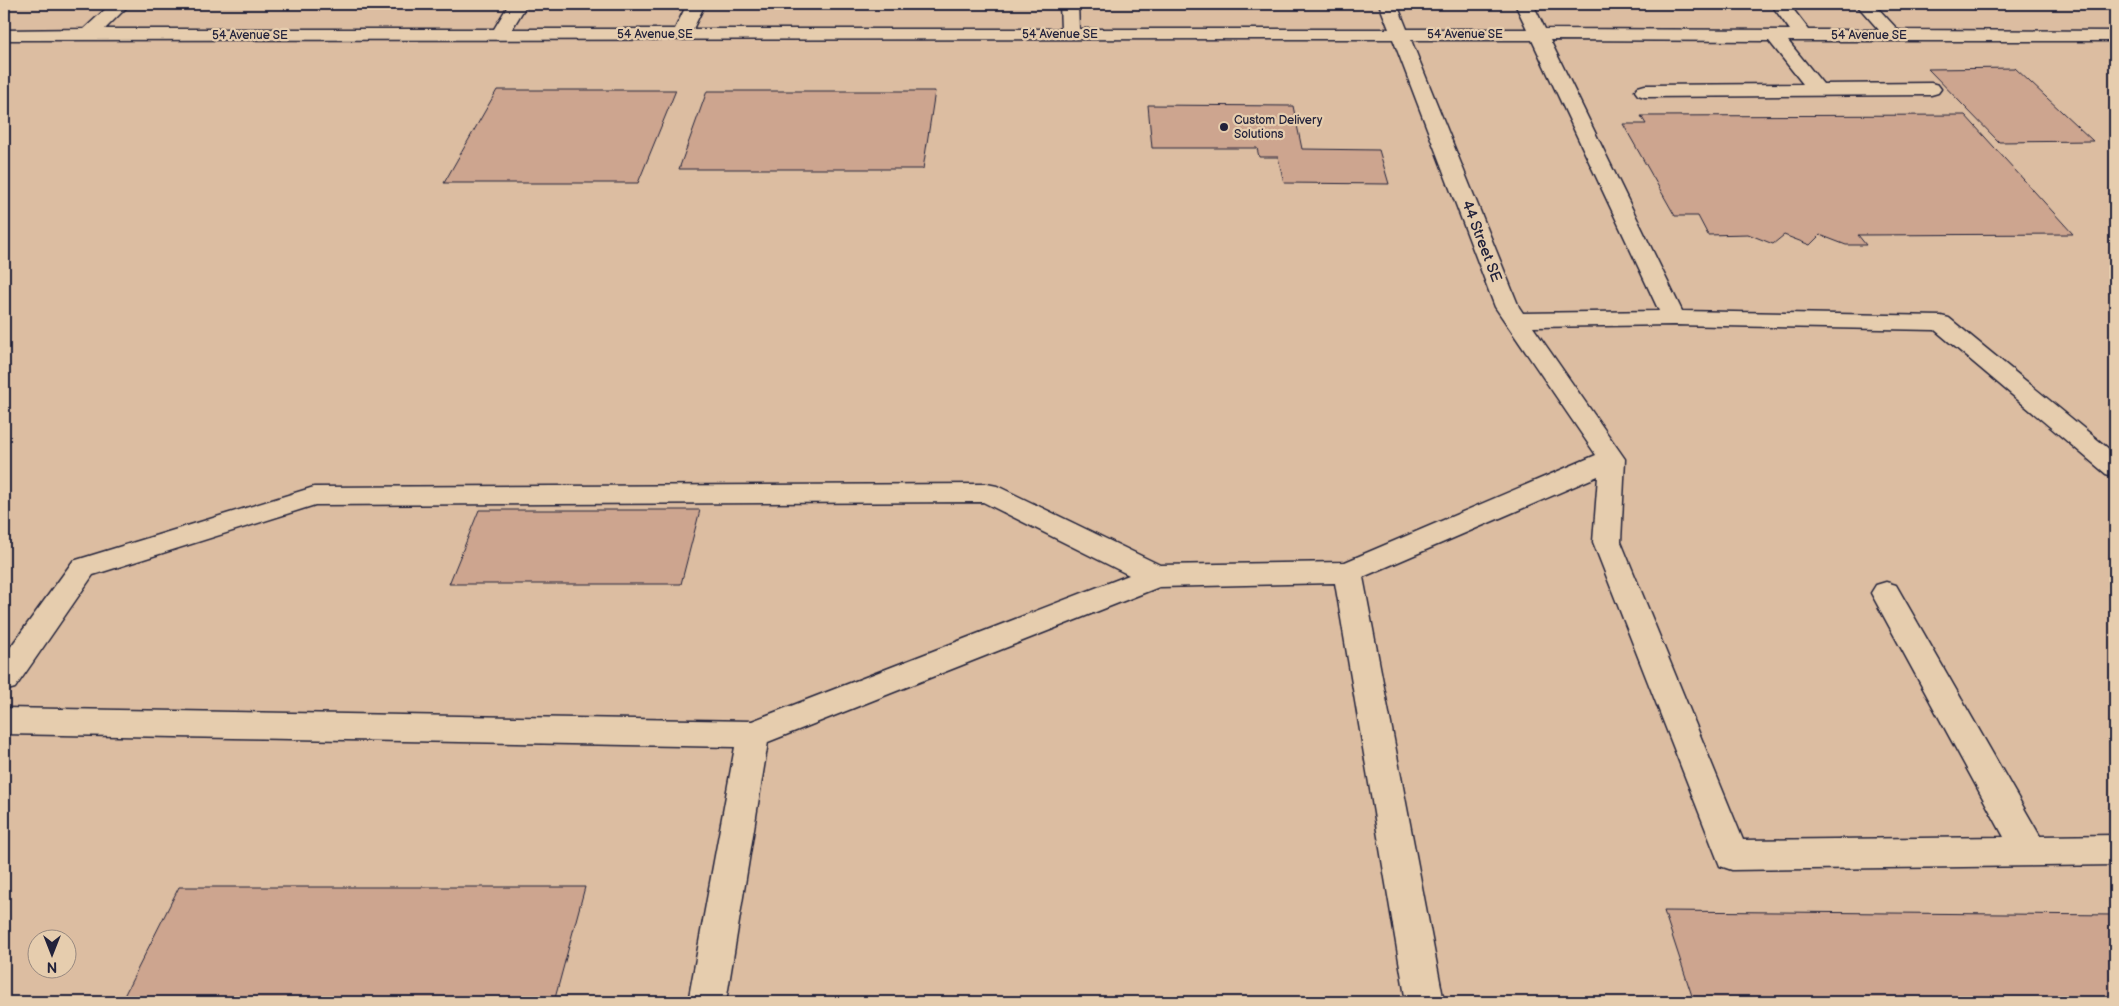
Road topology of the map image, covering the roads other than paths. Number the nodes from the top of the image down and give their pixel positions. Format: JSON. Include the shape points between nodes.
{"nodes":[{"id":1,"x":121,"y":4,"type":"edge"},
{"id":2,"x":518,"y":4,"type":"edge"},
{"id":3,"x":696,"y":4,"type":"edge"},
{"id":4,"x":1069,"y":4,"type":"edge"},
{"id":5,"x":1388,"y":4,"type":"edge"},
{"id":6,"x":1524,"y":4,"type":"edge"},
{"id":7,"x":1780,"y":4,"type":"edge"},
{"id":8,"x":1865,"y":4,"type":"edge"},
{"id":9,"x":682,"y":34,"type":"junction"},
{"id":10,"x":1070,"y":34,"type":"junction"},
{"id":11,"x":1400,"y":34,"type":"junction"},
{"id":12,"x":1538,"y":34,"type":"junction"},
{"id":13,"x":4,"y":35,"type":"edge"},
{"id":14,"x":89,"y":35,"type":"junction"},
{"id":15,"x":500,"y":35,"type":"junction"},
{"id":16,"x":1774,"y":35,"type":"junction"},
{"id":17,"x":1804,"y":35,"type":"junction"},
{"id":18,"x":1893,"y":35,"type":"junction"},
{"id":19,"x":2115,"y":36,"type":"edge"},
{"id":20,"x":1931,"y":89,"type":"dead end"},
{"id":21,"x":1645,"y":90,"type":"dead end"},
{"id":22,"x":1818,"y":90,"type":"junction"},
{"id":23,"x":1674,"y":318,"type":"junction"},
{"id":24,"x":1516,"y":320,"type":"junction"},
{"id":25,"x":1612,"y":459,"type":"junction"},
{"id":26,"x":2115,"y":468,"type":"edge"},
{"id":27,"x":1348,"y":572,"type":"junction"},
{"id":28,"x":1156,"y":576,"type":"junction"},
{"id":29,"x":1886,"y":593,"type":"dead end"},
{"id":30,"x":4,"y":680,"type":"edge"},
{"id":31,"x":4,"y":721,"type":"edge"},
{"id":32,"x":753,"y":734,"type":"junction"},
{"id":33,"x":2115,"y":850,"type":"edge"},
{"id":34,"x":2030,"y":851,"type":"junction"},
{"id":35,"x":707,"y":1002,"type":"edge"},
{"id":36,"x":1425,"y":1002,"type":"edge"}],
"edges":[{"from":1,"to":14,"type":"street"},
{"from":2,"to":15,"type":"street"},
{"from":3,"to":9,"type":"street"},
{"from":4,"to":10,"type":"street"},
{"from":5,"to":11,"type":"street","name":"44 Street SE"},
{"from":6,"to":12,"type":"street"},
{"from":7,"to":17,"type":"street"},
{"from":8,"to":18,"type":"street"},
{"from":9,"to":10,"type":"street","name":"54 Avenue SE"},
{"from":9,"to":15,"type":"street","name":"54 Avenue SE"},
{"from":10,"to":11,"type":"street","name":"54 Avenue SE"},
{"from":11,"to":12,"type":"street","name":"54 Avenue SE"},
{"from":11,"to":24,"type":"street","name":"44 Street SE","via":[[1508,307]]},
{"from":12,"to":16,"type":"street","name":"54 Avenue SE"},
{"from":12,"to":23,"type":"street"},
{"from":13,"to":14,"type":"street","name":"54 Avenue SE"},
{"from":14,"to":15,"type":"street","name":"54 Avenue SE"},
{"from":16,"to":17,"type":"street","name":"54 Avenue SE"},
{"from":16,"to":22,"type":"street"},
{"from":17,"to":18,"type":"street","name":"54 Avenue SE"},
{"from":18,"to":19,"type":"street","name":"54 Avenue SE"},
{"from":20,"to":22,"type":"street"},
{"from":21,"to":22,"type":"street"},
{"from":23,"to":24,"type":"street"},
{"from":23,"to":26,"type":"street","via":[[1941,323]]},
{"from":24,"to":25,"type":"street","name":"44 Street SE"},
{"from":25,"to":27,"type":"street"},
{"from":25,"to":34,"type":"street","via":[[1607,542],[1732,855]]},
{"from":27,"to":28,"type":"street"},
{"from":27,"to":36,"type":"street"},
{"from":28,"to":30,"type":"street","via":[[988,492],[314,496],[82,568]]},
{"from":28,"to":32,"type":"street"},
{"from":29,"to":34,"type":"street"},
{"from":31,"to":32,"type":"street"},
{"from":32,"to":35,"type":"street"},
{"from":33,"to":34,"type":"street"}]}
